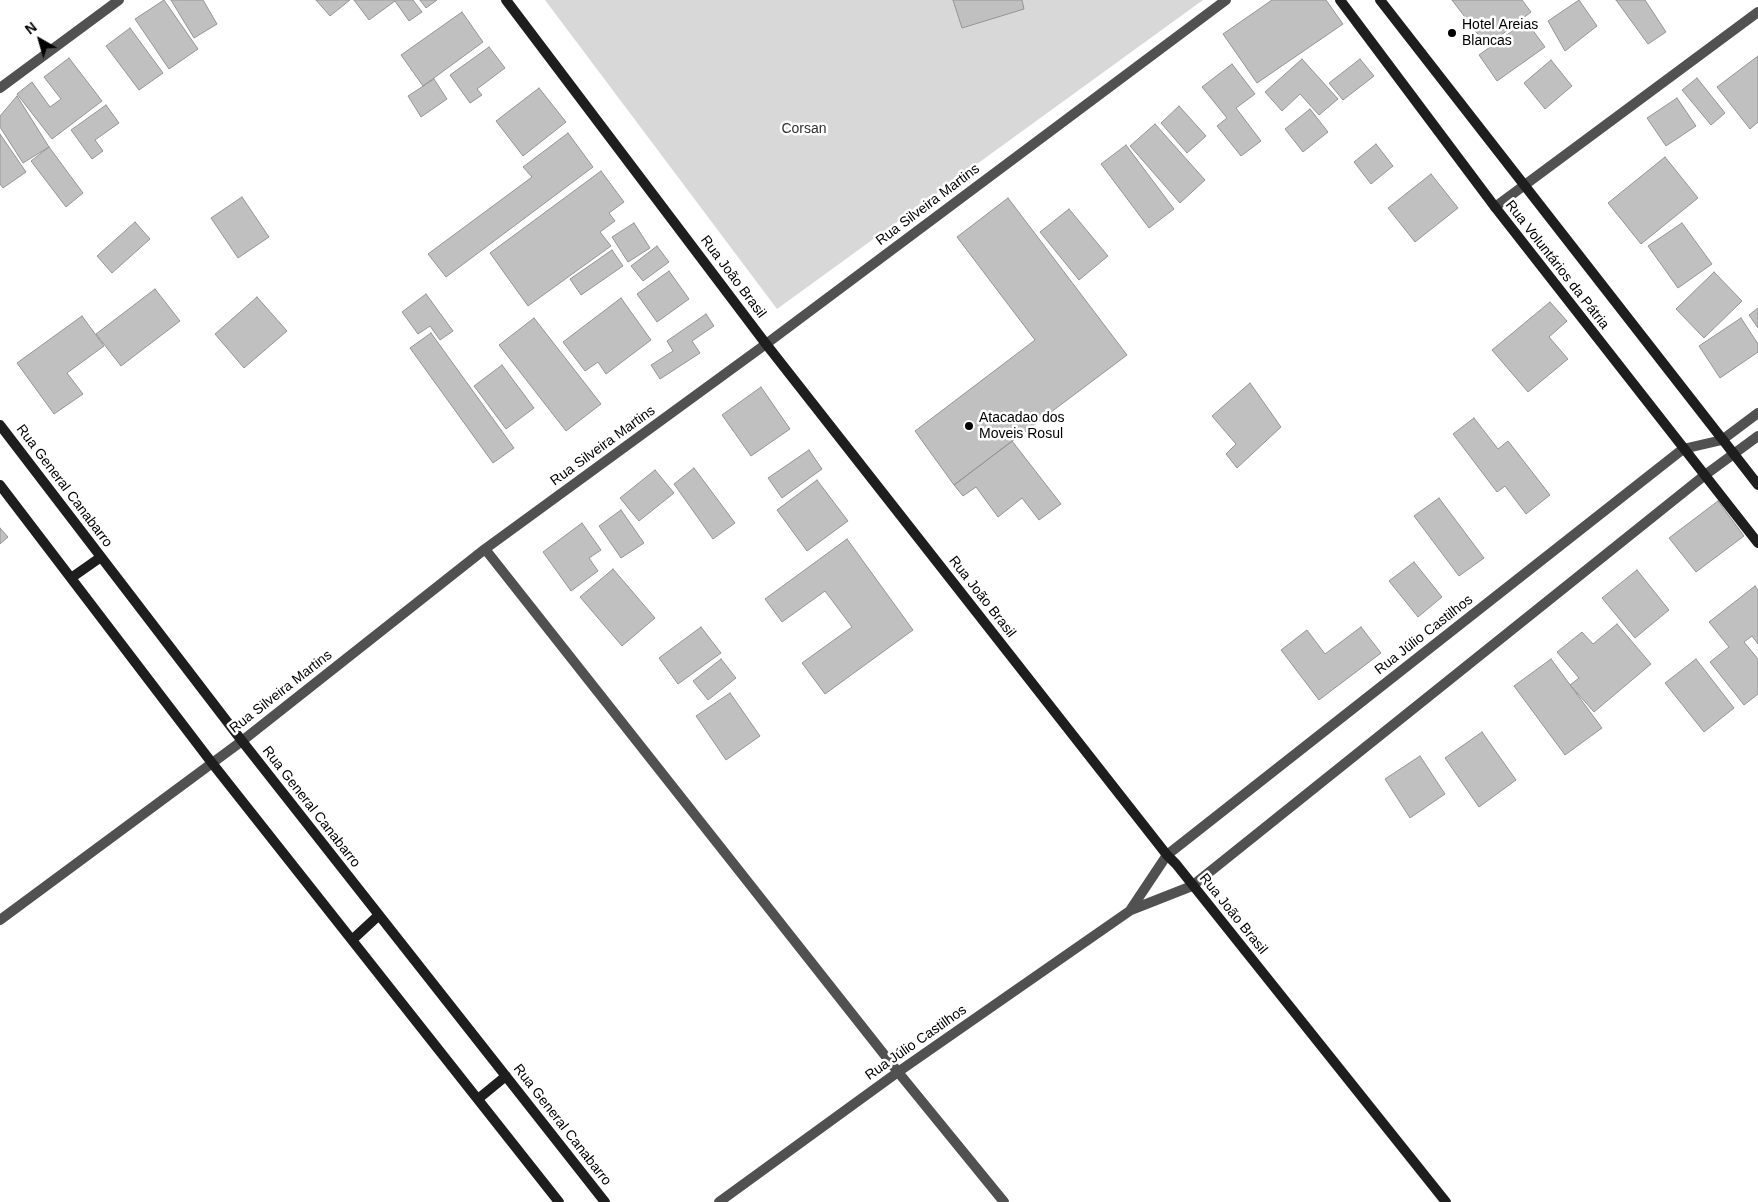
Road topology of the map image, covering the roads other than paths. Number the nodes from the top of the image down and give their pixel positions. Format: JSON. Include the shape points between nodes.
{"nodes":[{"id":1,"x":119,"y":0,"type":"edge"},
{"id":2,"x":506,"y":0,"type":"edge"},
{"id":3,"x":1226,"y":0,"type":"edge"},
{"id":4,"x":1340,"y":0,"type":"edge"},
{"id":5,"x":1380,"y":0,"type":"edge"},
{"id":6,"x":1758,"y":12,"type":"edge"},
{"id":7,"x":0,"y":88,"type":"edge"},
{"id":8,"x":1523,"y":185,"type":"junction"},
{"id":9,"x":1494,"y":207,"type":"junction"},
{"id":10,"x":766,"y":344,"type":"junction"},
{"id":11,"x":1758,"y":413,"type":"edge"},
{"id":12,"x":0,"y":425,"type":"edge"},
{"id":13,"x":1758,"y":436,"type":"edge"},
{"id":14,"x":1722,"y":440,"type":"junction"},
{"id":15,"x":1684,"y":449,"type":"junction"},
{"id":16,"x":1733,"y":453,"type":"junction"},
{"id":17,"x":1705,"y":475,"type":"junction"},
{"id":18,"x":0,"y":485,"type":"edge"},
{"id":19,"x":1758,"y":485,"type":"edge"},
{"id":20,"x":1758,"y":543,"type":"edge"},
{"id":21,"x":485,"y":549,"type":"junction"},
{"id":22,"x":101,"y":557,"type":"junction"},
{"id":23,"x":71,"y":578,"type":"junction"},
{"id":24,"x":242,"y":741,"type":"junction"},
{"id":25,"x":212,"y":763,"type":"junction"},
{"id":26,"x":1167,"y":855,"type":"junction"},
{"id":27,"x":1192,"y":886,"type":"junction"},
{"id":28,"x":1131,"y":910,"type":"junction"},
{"id":29,"x":379,"y":915,"type":"junction"},
{"id":30,"x":0,"y":920,"type":"edge"},
{"id":31,"x":352,"y":940,"type":"junction"},
{"id":32,"x":898,"y":1072,"type":"junction"},
{"id":33,"x":506,"y":1076,"type":"junction"},
{"id":34,"x":478,"y":1099,"type":"junction"},
{"id":35,"x":559,"y":1202,"type":"edge"},
{"id":36,"x":605,"y":1202,"type":"edge"},
{"id":37,"x":719,"y":1202,"type":"edge"},
{"id":38,"x":1004,"y":1202,"type":"edge"},
{"id":39,"x":1446,"y":1202,"type":"edge"}],
"edges":[{"from":1,"to":7,"type":"street"},
{"from":2,"to":10,"type":"street","name":"Rua João Brasil"},
{"from":3,"to":10,"type":"street","name":"Rua Silveira Martins"},
{"from":4,"to":9,"type":"street","name":"Rua Voluntários da Pátria"},
{"from":5,"to":8,"type":"street","name":"Rua Voluntários da Pátria"},
{"from":6,"to":8,"type":"street"},
{"from":8,"to":9,"type":"street"},
{"from":8,"to":14,"type":"street","name":"Rua Voluntários da Pátria"},
{"from":9,"to":15,"type":"street","name":"Rua Voluntários da Pátria"},
{"from":10,"to":21,"type":"street","name":"Rua Silveira Martins"},
{"from":10,"to":26,"type":"street","name":"Rua João Brasil"},
{"from":11,"to":14,"type":"street","name":"Rua Júlio Castilhos"},
{"from":12,"to":22,"type":"street","name":"Rua General Canabarro"},
{"from":13,"to":16,"type":"street","name":"Rua Júlio Castilhos"},
{"from":14,"to":15,"type":"street","name":"Rua Júlio Castilhos"},
{"from":14,"to":16,"type":"street","name":"Rua Voluntários da Pátria"},
{"from":15,"to":17,"type":"street","name":"Rua Voluntários da Pátria"},
{"from":15,"to":26,"type":"street","name":"Rua Júlio Castilhos"},
{"from":16,"to":17,"type":"street","name":"Rua Júlio Castilhos"},
{"from":16,"to":19,"type":"street","name":"Rua Voluntários da Pátria"},
{"from":17,"to":20,"type":"street","name":"Rua Voluntários da Pátria"},
{"from":17,"to":27,"type":"street","name":"Rua Júlio Castilhos"},
{"from":18,"to":23,"type":"street"},
{"from":21,"to":24,"type":"street","name":"Rua Silveira Martins"},
{"from":21,"to":32,"type":"street"},
{"from":22,"to":23,"type":"street"},
{"from":22,"to":24,"type":"street","name":"Rua General Canabarro"},
{"from":23,"to":25,"type":"street"},
{"from":24,"to":25,"type":"street","name":"Rua Silveira Martins"},
{"from":24,"to":29,"type":"street","name":"Rua General Canabarro"},
{"from":25,"to":30,"type":"street","name":"Rua Silveira Martins"},
{"from":25,"to":31,"type":"street"},
{"from":26,"to":27,"type":"street","name":"Rua João Brasil"},
{"from":26,"to":28,"type":"street","name":"Rua Júlio Castilhos"},
{"from":27,"to":28,"type":"street","name":"Rua Júlio Castilhos"},
{"from":27,"to":39,"type":"street","name":"Rua João Brasil"},
{"from":28,"to":32,"type":"street","name":"Rua Júlio Castilhos"},
{"from":29,"to":31,"type":"street"},
{"from":29,"to":33,"type":"street","name":"Rua General Canabarro"},
{"from":31,"to":34,"type":"street"},
{"from":32,"to":37,"type":"street","name":"Rua Júlio Castilhos"},
{"from":32,"to":38,"type":"street"},
{"from":33,"to":34,"type":"street"},
{"from":33,"to":36,"type":"street","name":"Rua General Canabarro"},
{"from":34,"to":35,"type":"street"}]}
